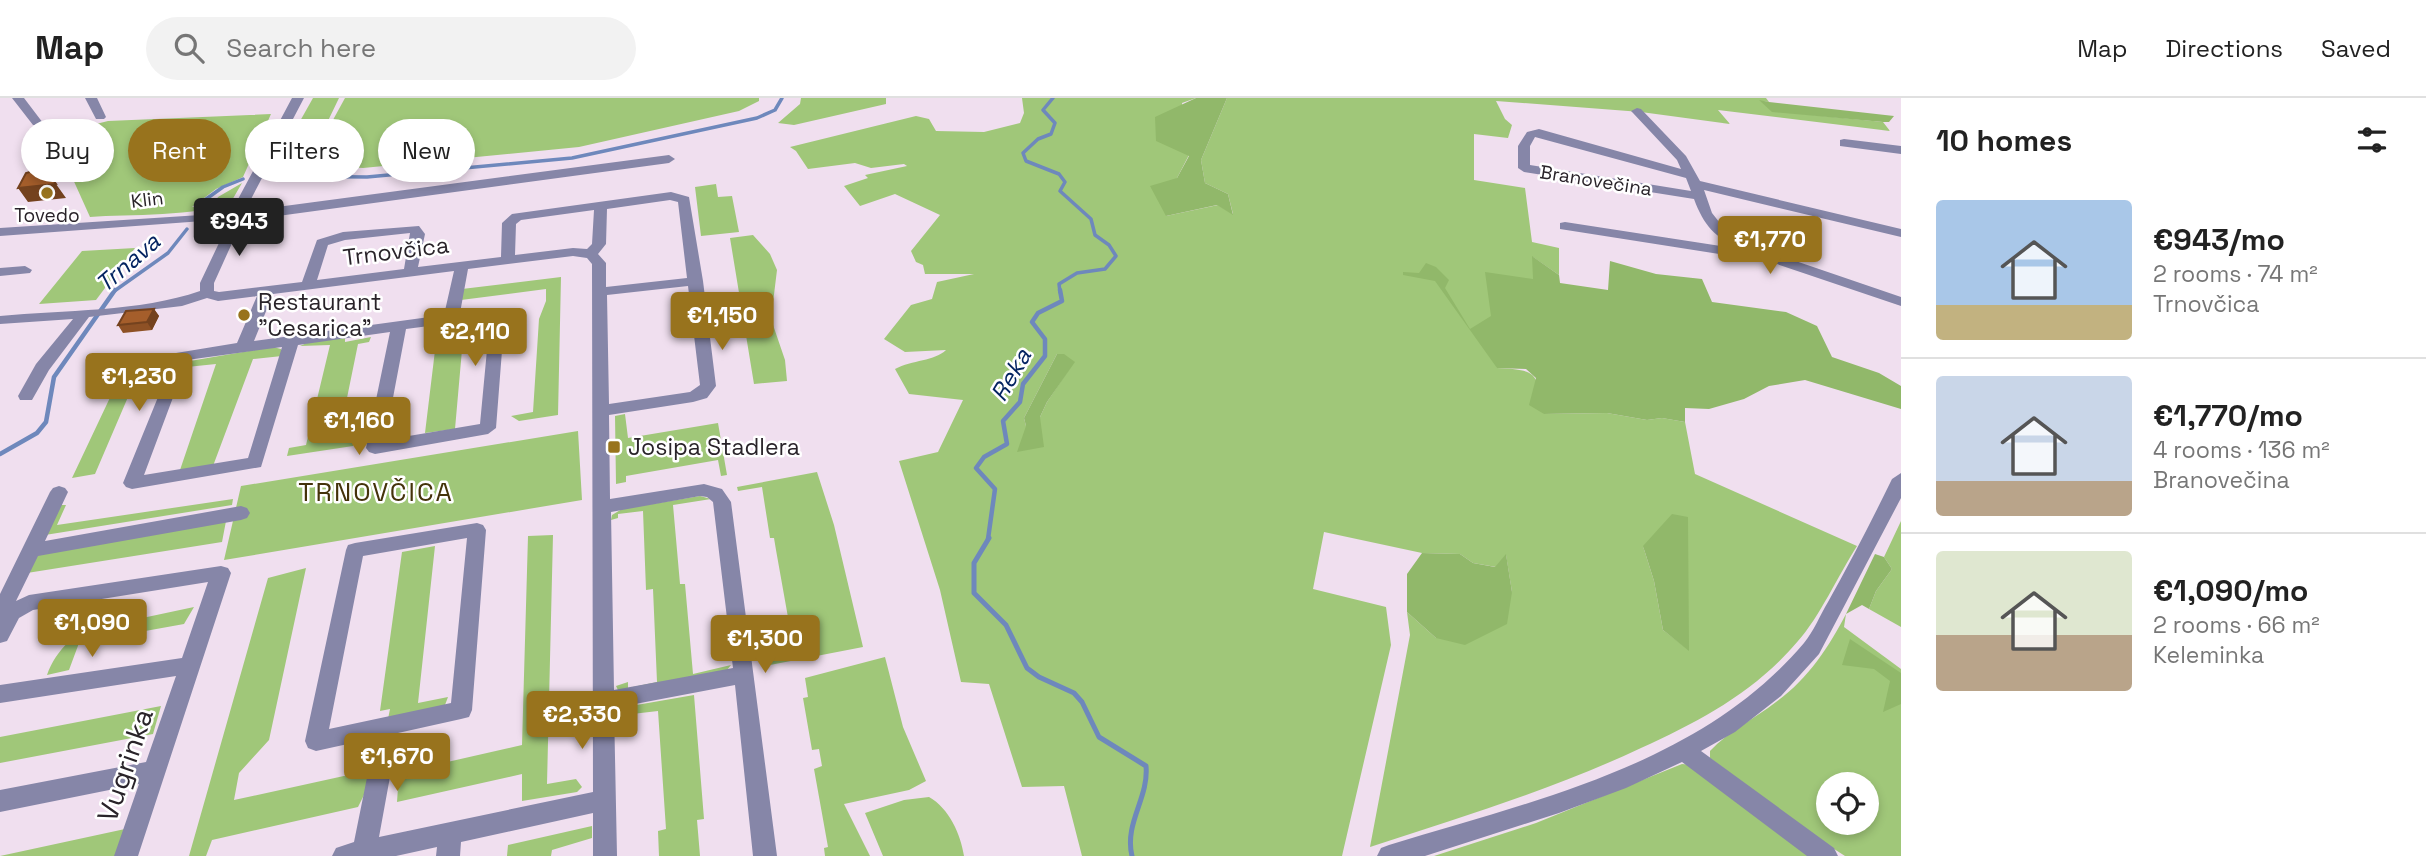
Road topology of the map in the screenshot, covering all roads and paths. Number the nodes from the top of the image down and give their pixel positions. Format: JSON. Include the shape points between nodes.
{"nodes":[{"id":1,"x":18,"y":98,"type":"edge"},
{"id":2,"x":91,"y":98,"type":"edge"},
{"id":3,"x":298,"y":98,"type":"edge"},
{"id":4,"x":1637,"y":111,"type":"dead end"},
{"id":5,"x":100,"y":117,"type":"dead end"},
{"id":6,"x":34,"y":119,"type":"edge"},
{"id":7,"x":1844,"y":143,"type":"dead end"},
{"id":8,"x":1901,"y":149,"type":"edge"},
{"id":9,"x":669,"y":159,"type":"dead end"},
{"id":10,"x":1695,"y":185,"type":"junction"},
{"id":11,"x":601,"y":205,"type":"junction"},
{"id":12,"x":249,"y":208,"type":"junction"},
{"id":13,"x":229,"y":216,"type":"junction"},
{"id":14,"x":1565,"y":226,"type":"dead end"},
{"id":15,"x":0,"y":232,"type":"edge"},
{"id":16,"x":1901,"y":233,"type":"edge"},
{"id":17,"x":591,"y":254,"type":"junction"},
{"id":18,"x":1761,"y":254,"type":"junction"},
{"id":19,"x":508,"y":260,"type":"junction"},
{"id":20,"x":462,"y":266,"type":"junction"},
{"id":21,"x":25,"y":270,"type":"dead end"},
{"id":22,"x":0,"y":272,"type":"edge"},
{"id":23,"x":410,"y":272,"type":"junction"},
{"id":24,"x":696,"y":281,"type":"junction"},
{"id":25,"x":308,"y":285,"type":"junction"},
{"id":26,"x":267,"y":291,"type":"junction"},
{"id":27,"x":599,"y":292,"type":"junction"},
{"id":28,"x":207,"y":293,"type":"junction"},
{"id":29,"x":1901,"y":303,"type":"edge"},
{"id":30,"x":86,"y":314,"type":"junction"},
{"id":31,"x":451,"y":319,"type":"junction"},
{"id":32,"x":3,"y":323,"type":"edge"},
{"id":33,"x":398,"y":326,"type":"junction"},
{"id":34,"x":291,"y":341,"type":"junction"},
{"id":35,"x":243,"y":348,"type":"junction"},
{"id":36,"x":26,"y":396,"type":"dead end"},
{"id":37,"x":599,"y":411,"type":"junction"},
{"id":38,"x":1901,"y":479,"type":"edge"},
{"id":39,"x":59,"y":492,"type":"dead end"},
{"id":40,"x":600,"y":507,"type":"junction"},
{"id":41,"x":241,"y":513,"type":"dead end"},
{"id":42,"x":31,"y":550,"type":"junction"},
{"id":43,"x":7,"y":608,"type":"edge"},
{"id":44,"x":0,"y":635,"type":"edge"},
{"id":45,"x":191,"y":665,"type":"junction"},
{"id":46,"x":744,"y":675,"type":"junction"},
{"id":47,"x":0,"y":694,"type":"edge"},
{"id":48,"x":603,"y":701,"type":"junction"},
{"id":49,"x":388,"y":726,"type":"junction"},
{"id":50,"x":1684,"y":751,"type":"junction"},
{"id":51,"x":153,"y":771,"type":"junction"},
{"id":52,"x":605,"y":800,"type":"junction"},
{"id":53,"x":0,"y":801,"type":"edge"},
{"id":54,"x":449,"y":845,"type":"edge"},
{"id":55,"x":354,"y":854,"type":"edge"},
{"id":56,"x":126,"y":856,"type":"edge"},
{"id":57,"x":605,"y":856,"type":"edge"},
{"id":58,"x":765,"y":856,"type":"edge"},
{"id":59,"x":1390,"y":856,"type":"edge"},
{"id":60,"x":1826,"y":856,"type":"edge"}],
"edges":[{"from":1,"to":6,"type":"street"},
{"from":2,"to":5,"type":"street"},
{"from":3,"to":12,"type":"street","via":[[255,177]]},
{"from":4,"to":10,"type":"street","name":"Branovečina","via":[[1682,159]]},
{"from":7,"to":8,"type":"street"},
{"from":9,"to":12,"type":"street","via":[[345,202]]},
{"from":10,"to":10,"type":"street","name":"Branovečina","via":[[1539,133],[1531,135],[1524,146],[1524,168]]},
{"from":10,"to":16,"type":"street","name":"Branovečina"},
{"from":10,"to":18,"type":"street","name":"Branovečina","via":[[1706,214],[1722,235]]},
{"from":11,"to":17,"type":"street","via":[[598,244]]},
{"from":11,"to":19,"type":"street","via":[[512,219]]},
{"from":11,"to":24,"type":"street","via":[[681,198]]},
{"from":12,"to":13,"type":"street","name":"Klin"},
{"from":13,"to":15,"type":"street","name":"Klin"},
{"from":13,"to":28,"type":"street"},
{"from":14,"to":18,"type":"street","name":"Branovečina"},
{"from":17,"to":19,"type":"street","name":"Trnovčica"},
{"from":17,"to":27,"type":"street","via":[[599,263]]},
{"from":18,"to":29,"type":"street","name":"Branovečina"},
{"from":19,"to":20,"type":"street","name":"Trnovčica"},
{"from":20,"to":23,"type":"street","name":"Trnovčica"},
{"from":20,"to":31,"type":"street"},
{"from":21,"to":22,"type":"street"},
{"from":23,"to":25,"type":"street","name":"Trnovčica"},
{"from":23,"to":25,"type":"street","via":[[418,234],[414,229],[343,236],[322,243]]},
{"from":24,"to":27,"type":"street"},
{"from":24,"to":37,"type":"street","via":[[705,391],[693,397]]},
{"from":25,"to":26,"type":"street","name":"Trnovčica"},
{"from":26,"to":28,"type":"street","name":"Trnovčica","via":[[218,297]]},
{"from":26,"to":35,"type":"street"},
{"from":27,"to":37,"type":"street"},
{"from":28,"to":30,"type":"street","name":"Trnovčica","via":[[182,302]]},
{"from":30,"to":32,"type":"street","name":"Trnovčica"},
{"from":30,"to":36,"type":"street","via":[[42,368]]},
{"from":31,"to":33,"type":"street"},
{"from":31,"to":33,"type":"street","via":[[498,312],[488,428],[375,448]]},
{"from":33,"to":34,"type":"street"},
{"from":34,"to":35,"type":"street"},
{"from":34,"to":35,"type":"street","via":[[255,463],[132,483],[181,356]]},
{"from":37,"to":40,"type":"street"},
{"from":38,"to":50,"type":"street","via":[[1812,648],[1767,695]]},
{"from":39,"to":42,"type":"street"},
{"from":40,"to":46,"type":"street","via":[[700,490],[719,495]]},
{"from":40,"to":48,"type":"street"},
{"from":41,"to":42,"type":"street"},
{"from":42,"to":43,"type":"street"},
{"from":43,"to":44,"type":"street"},
{"from":43,"to":45,"type":"street","name":"Vugrinka","via":[[221,573]]},
{"from":45,"to":47,"type":"street"},
{"from":45,"to":51,"type":"street","name":"Vugrinka"},
{"from":46,"to":48,"type":"street"},
{"from":46,"to":58,"type":"street"},
{"from":48,"to":52,"type":"street"},
{"from":49,"to":49,"type":"street","via":[[316,741],[355,550],[477,530],[461,710]]},
{"from":49,"to":55,"type":"street"},
{"from":50,"to":59,"type":"street","via":[[1606,786]]},
{"from":50,"to":60,"type":"street"},
{"from":51,"to":53,"type":"street"},
{"from":51,"to":56,"type":"street","name":"Vugrinka"},
{"from":52,"to":54,"type":"street"},
{"from":52,"to":57,"type":"street"},
{"from":54,"to":55,"type":"street"}]}
